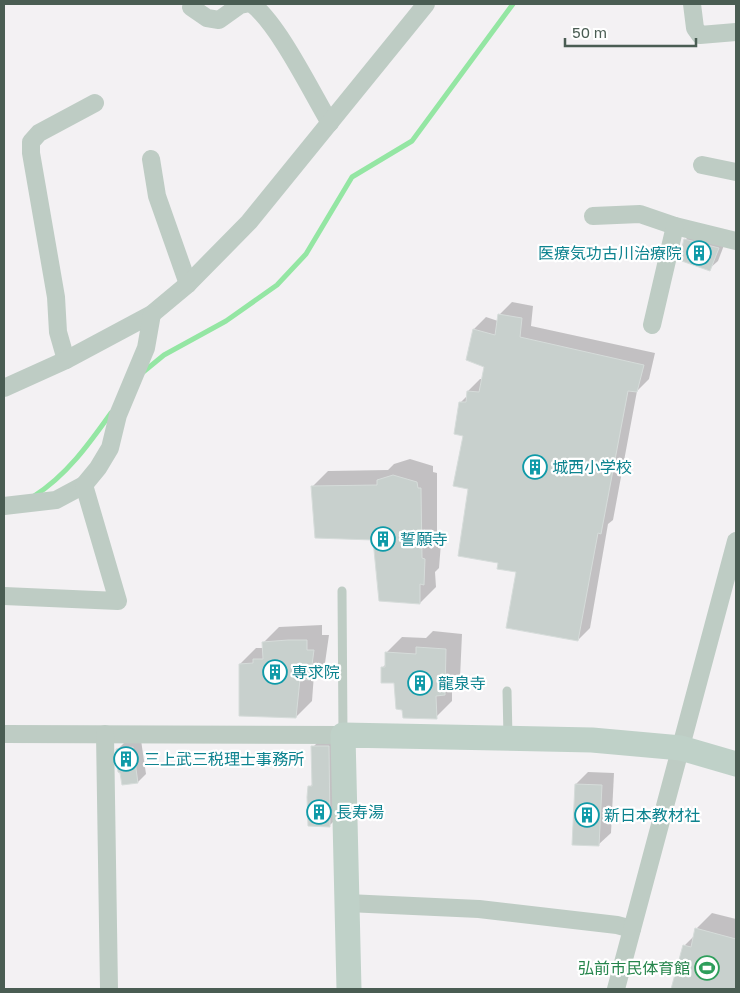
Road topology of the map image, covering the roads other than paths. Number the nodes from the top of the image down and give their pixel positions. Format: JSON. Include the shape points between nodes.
{"nodes":[{"id":1,"x":426,"y":4,"type":"edge"},
{"id":2,"x":692,"y":4,"type":"edge"},
{"id":3,"x":257,"y":5,"type":"edge"},
{"id":4,"x":191,"y":7,"type":"dead end"},
{"id":5,"x":736,"y":32,"type":"edge"},
{"id":6,"x":95,"y":103,"type":"dead end"},
{"id":7,"x":330,"y":123,"type":"junction"},
{"id":8,"x":151,"y":159,"type":"dead end"},
{"id":9,"x":702,"y":165,"type":"dead end"},
{"id":10,"x":736,"y":172,"type":"edge"},
{"id":11,"x":593,"y":216,"type":"dead end"},
{"id":12,"x":675,"y":226,"type":"junction"},
{"id":13,"x":736,"y":241,"type":"edge"},
{"id":14,"x":188,"y":284,"type":"junction"},
{"id":15,"x":152,"y":314,"type":"junction"},
{"id":16,"x":652,"y":324,"type":"dead end"},
{"id":17,"x":66,"y":360,"type":"junction"},
{"id":18,"x":4,"y":388,"type":"edge"},
{"id":19,"x":84,"y":485,"type":"junction"},
{"id":20,"x":4,"y":506,"type":"edge"},
{"id":21,"x":736,"y":541,"type":"edge"},
{"id":22,"x":342,"y":591,"type":"dead end"},
{"id":23,"x":4,"y":596,"type":"edge"},
{"id":24,"x":507,"y":691,"type":"dead end"},
{"id":25,"x":4,"y":734,"type":"edge"},
{"id":26,"x":105,"y":734,"type":"junction"},
{"id":27,"x":343,"y":735,"type":"junction"},
{"id":28,"x":508,"y":738,"type":"junction"},
{"id":29,"x":681,"y":748,"type":"junction"},
{"id":30,"x":736,"y":764,"type":"edge"},
{"id":31,"x":347,"y":903,"type":"junction"},
{"id":32,"x":632,"y":929,"type":"junction"},
{"id":33,"x":109,"y":989,"type":"edge"},
{"id":34,"x":349,"y":989,"type":"edge"},
{"id":35,"x":616,"y":989,"type":"edge"}],
"edges":[{"from":1,"to":7,"type":"street"},
{"from":2,"to":5,"type":"street","via":[[695,28],[700,35]]},
{"from":3,"to":4,"type":"street","via":[[240,5],[219,20],[207,18]]},
{"from":3,"to":7,"type":"street"},
{"from":6,"to":17,"type":"street","via":[[39,133],[31,142],[56,297],[58,332]]},
{"from":7,"to":14,"type":"street","via":[[249,222]]},
{"from":8,"to":14,"type":"street","via":[[157,196]]},
{"from":9,"to":10,"type":"street"},
{"from":11,"to":12,"type":"street","via":[[640,214]]},
{"from":12,"to":13,"type":"street"},
{"from":12,"to":16,"type":"street"},
{"from":14,"to":15,"type":"street"},
{"from":15,"to":17,"type":"street"},
{"from":15,"to":19,"type":"street","via":[[146,348],[118,415],[110,448]]},
{"from":17,"to":18,"type":"street"},
{"from":19,"to":20,"type":"street","via":[[56,500]]},
{"from":19,"to":23,"type":"street","via":[[118,601]]},
{"from":21,"to":29,"type":"street"},
{"from":22,"to":27,"type":"lane"},
{"from":24,"to":28,"type":"lane"},
{"from":25,"to":26,"type":"street"},
{"from":26,"to":27,"type":"street"},
{"from":26,"to":33,"type":"street"},
{"from":27,"to":28,"type":"street"},
{"from":27,"to":31,"type":"street"},
{"from":28,"to":29,"type":"street","via":[[592,740]]},
{"from":29,"to":30,"type":"street"},
{"from":29,"to":32,"type":"street"},
{"from":31,"to":32,"type":"street","via":[[478,909]]},
{"from":31,"to":34,"type":"street"},
{"from":32,"to":35,"type":"street"}]}
